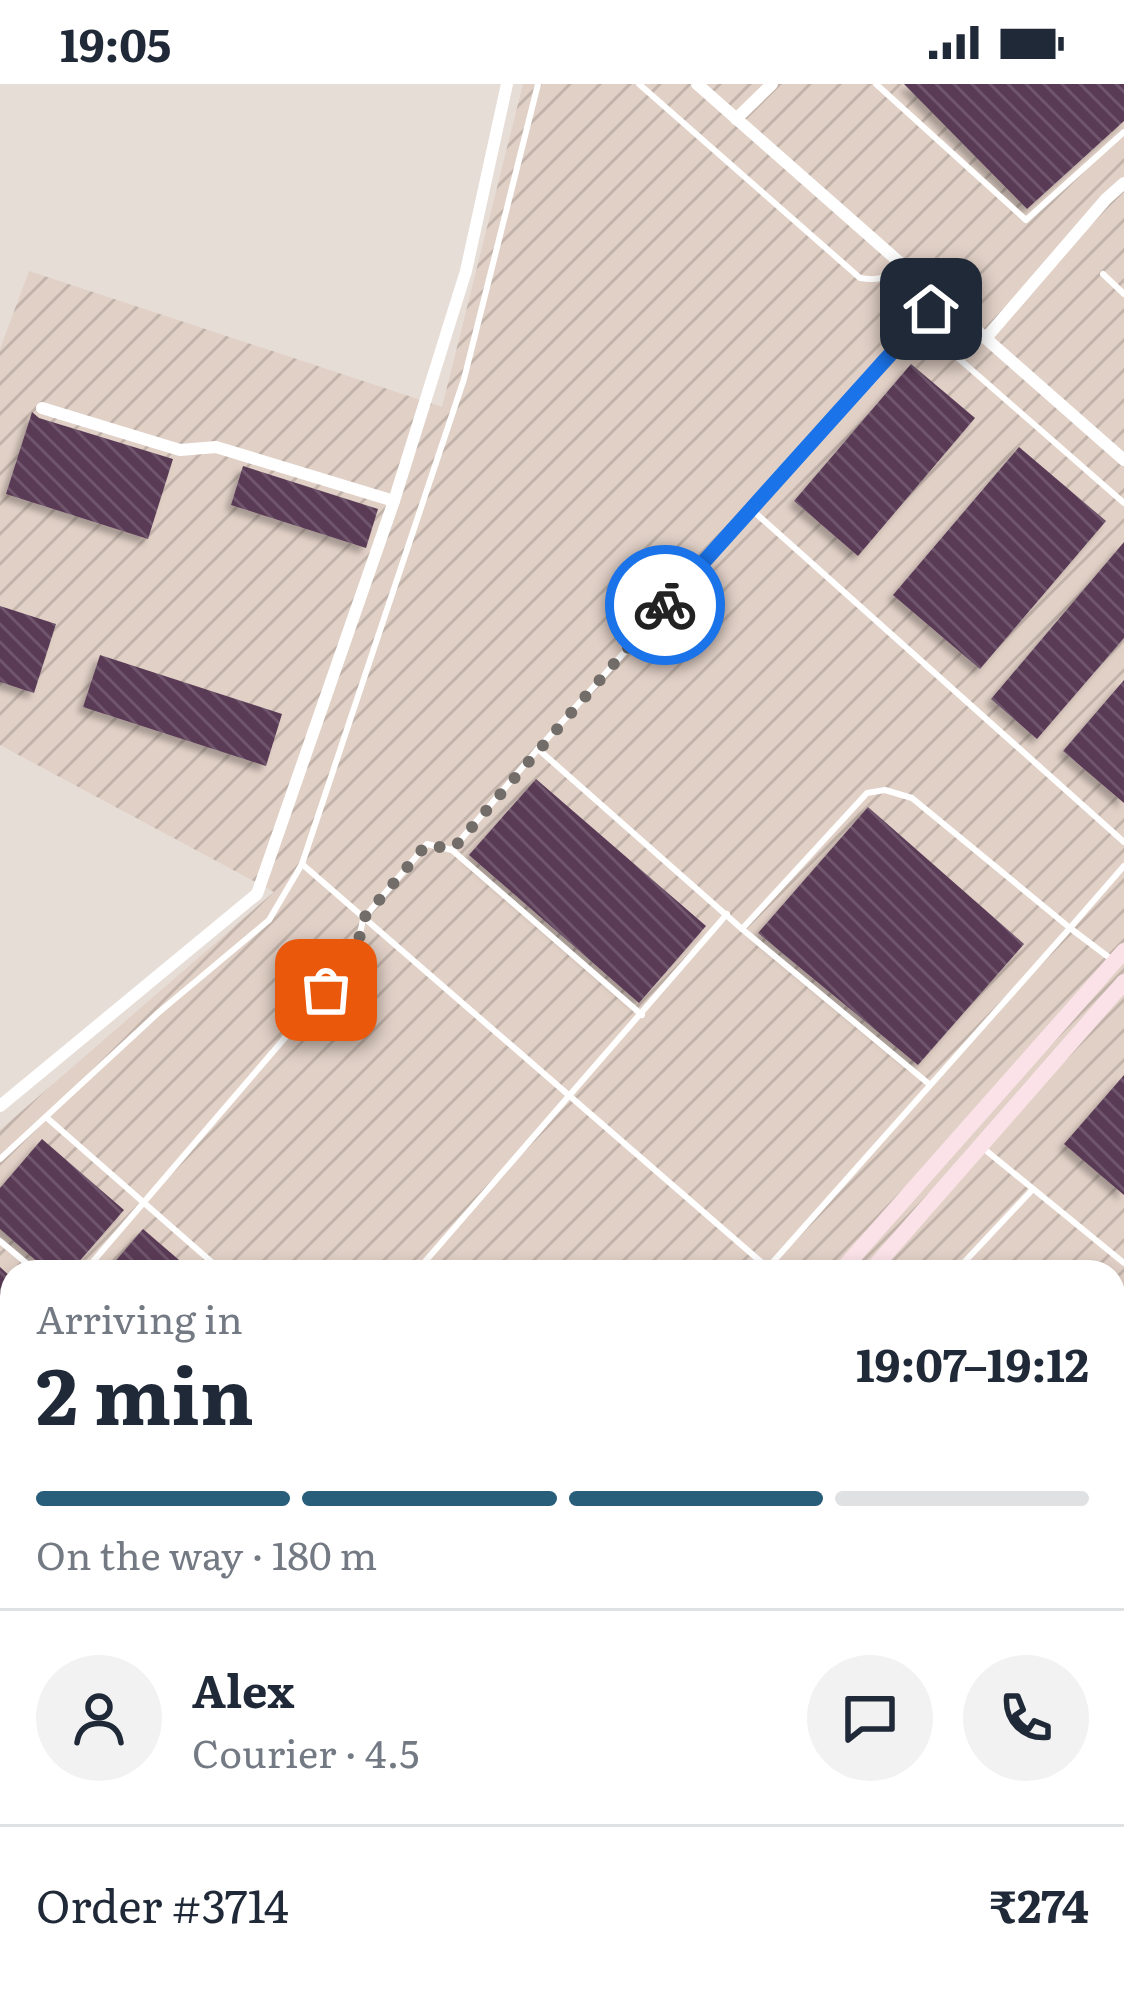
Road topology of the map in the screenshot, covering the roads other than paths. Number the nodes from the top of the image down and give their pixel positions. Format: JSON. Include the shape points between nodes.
{"nodes":[{"id":1,"x":508,"y":84,"type":"edge"},
{"id":2,"x":538,"y":84,"type":"edge"},
{"id":3,"x":639,"y":84,"type":"edge"},
{"id":4,"x":697,"y":84,"type":"edge"},
{"id":5,"x":772,"y":84,"type":"edge"},
{"id":6,"x":876,"y":84,"type":"edge"},
{"id":7,"x":736,"y":118,"type":"junction"},
{"id":8,"x":1124,"y":131,"type":"edge"},
{"id":9,"x":1124,"y":183,"type":"edge"},
{"id":10,"x":900,"y":262,"type":"junction"},
{"id":11,"x":1103,"y":274,"type":"dead end"},
{"id":12,"x":1124,"y":294,"type":"edge"},
{"id":13,"x":941,"y":298,"type":"junction"},
{"id":14,"x":919,"y":323,"type":"junction"},
{"id":15,"x":986,"y":338,"type":"junction"},
{"id":16,"x":42,"y":408,"type":"dead end"},
{"id":17,"x":1124,"y":460,"type":"edge"},
{"id":18,"x":394,"y":501,"type":"junction"},
{"id":19,"x":1124,"y":503,"type":"edge"},
{"id":20,"x":751,"y":508,"type":"junction"},
{"id":21,"x":538,"y":749,"type":"junction"},
{"id":22,"x":1124,"y":842,"type":"edge"},
{"id":23,"x":452,"y":850,"type":"junction"},
{"id":24,"x":302,"y":864,"type":"junction"},
{"id":25,"x":1124,"y":866,"type":"edge"},
{"id":26,"x":727,"y":914,"type":"junction"},
{"id":27,"x":363,"y":919,"type":"junction"},
{"id":28,"x":1070,"y":928,"type":"junction"},
{"id":29,"x":742,"y":929,"type":"junction"},
{"id":30,"x":1119,"y":956,"type":"edge"},
{"id":31,"x":1124,"y":982,"type":"edge"},
{"id":32,"x":642,"y":1015,"type":"junction"},
{"id":33,"x":929,"y":1084,"type":"junction"},
{"id":34,"x":571,"y":1096,"type":"junction"},
{"id":35,"x":0,"y":1106,"type":"edge"},
{"id":36,"x":46,"y":1118,"type":"junction"},
{"id":37,"x":980,"y":1146,"type":"junction"},
{"id":38,"x":0,"y":1160,"type":"edge"},
{"id":39,"x":1032,"y":1190,"type":"junction"},
{"id":40,"x":144,"y":1204,"type":"junction"},
{"id":41,"x":0,"y":1240,"type":"edge"},
{"id":42,"x":23,"y":1260,"type":"edge"},
{"id":43,"x":95,"y":1260,"type":"edge"},
{"id":44,"x":209,"y":1260,"type":"edge"},
{"id":45,"x":427,"y":1260,"type":"edge"},
{"id":46,"x":755,"y":1260,"type":"edge"},
{"id":47,"x":775,"y":1260,"type":"edge"},
{"id":48,"x":851,"y":1260,"type":"edge"},
{"id":49,"x":880,"y":1260,"type":"edge"},
{"id":50,"x":966,"y":1260,"type":"edge"},
{"id":51,"x":1119,"y":1260,"type":"edge"}],
"edges":[{"from":1,"to":18,"type":"street","via":[[466,271]]},
{"from":2,"to":24,"type":"lane","via":[[464,379]]},
{"from":3,"to":10,"type":"lane","via":[[860,278],[888,277]]},
{"from":4,"to":7,"type":"street"},
{"from":5,"to":7,"type":"street"},
{"from":6,"to":8,"type":"lane","via":[[1026,220]]},
{"from":7,"to":10,"type":"street"},
{"from":9,"to":15,"type":"street"},
{"from":10,"to":13,"type":"street"},
{"from":11,"to":12,"type":"lane"},
{"from":13,"to":14,"type":"lane"},
{"from":13,"to":15,"type":"street"},
{"from":14,"to":19,"type":"lane"},
{"from":14,"to":20,"type":"lane"},
{"from":15,"to":17,"type":"street"},
{"from":16,"to":18,"type":"street","via":[[180,450],[216,447]]},
{"from":18,"to":35,"type":"street","via":[[257,894]]},
{"from":20,"to":21,"type":"lane"},
{"from":20,"to":22,"type":"lane"},
{"from":21,"to":23,"type":"lane"},
{"from":21,"to":26,"type":"lane"},
{"from":23,"to":27,"type":"lane","via":[[427,844]]},
{"from":23,"to":32,"type":"lane"},
{"from":24,"to":27,"type":"lane"},
{"from":24,"to":36,"type":"lane","via":[[269,920]]},
{"from":25,"to":28,"type":"lane"},
{"from":26,"to":29,"type":"lane"},
{"from":26,"to":32,"type":"lane"},
{"from":27,"to":34,"type":"lane"},
{"from":27,"to":40,"type":"lane","via":[[356,955]]},
{"from":28,"to":29,"type":"lane","via":[[912,798],[885,790],[867,793]]},
{"from":28,"to":30,"type":"lane"},
{"from":28,"to":33,"type":"lane"},
{"from":29,"to":33,"type":"lane"},
{"from":30,"to":48,"type":"main road"},
{"from":31,"to":37,"type":"main road"},
{"from":32,"to":34,"type":"lane"},
{"from":33,"to":47,"type":"lane"},
{"from":34,"to":45,"type":"lane"},
{"from":34,"to":46,"type":"lane"},
{"from":36,"to":38,"type":"lane"},
{"from":36,"to":40,"type":"lane"},
{"from":37,"to":39,"type":"lane"},
{"from":37,"to":49,"type":"main road"},
{"from":39,"to":50,"type":"lane"},
{"from":39,"to":51,"type":"lane"},
{"from":40,"to":43,"type":"lane"},
{"from":40,"to":44,"type":"lane"},
{"from":41,"to":42,"type":"lane"}]}
